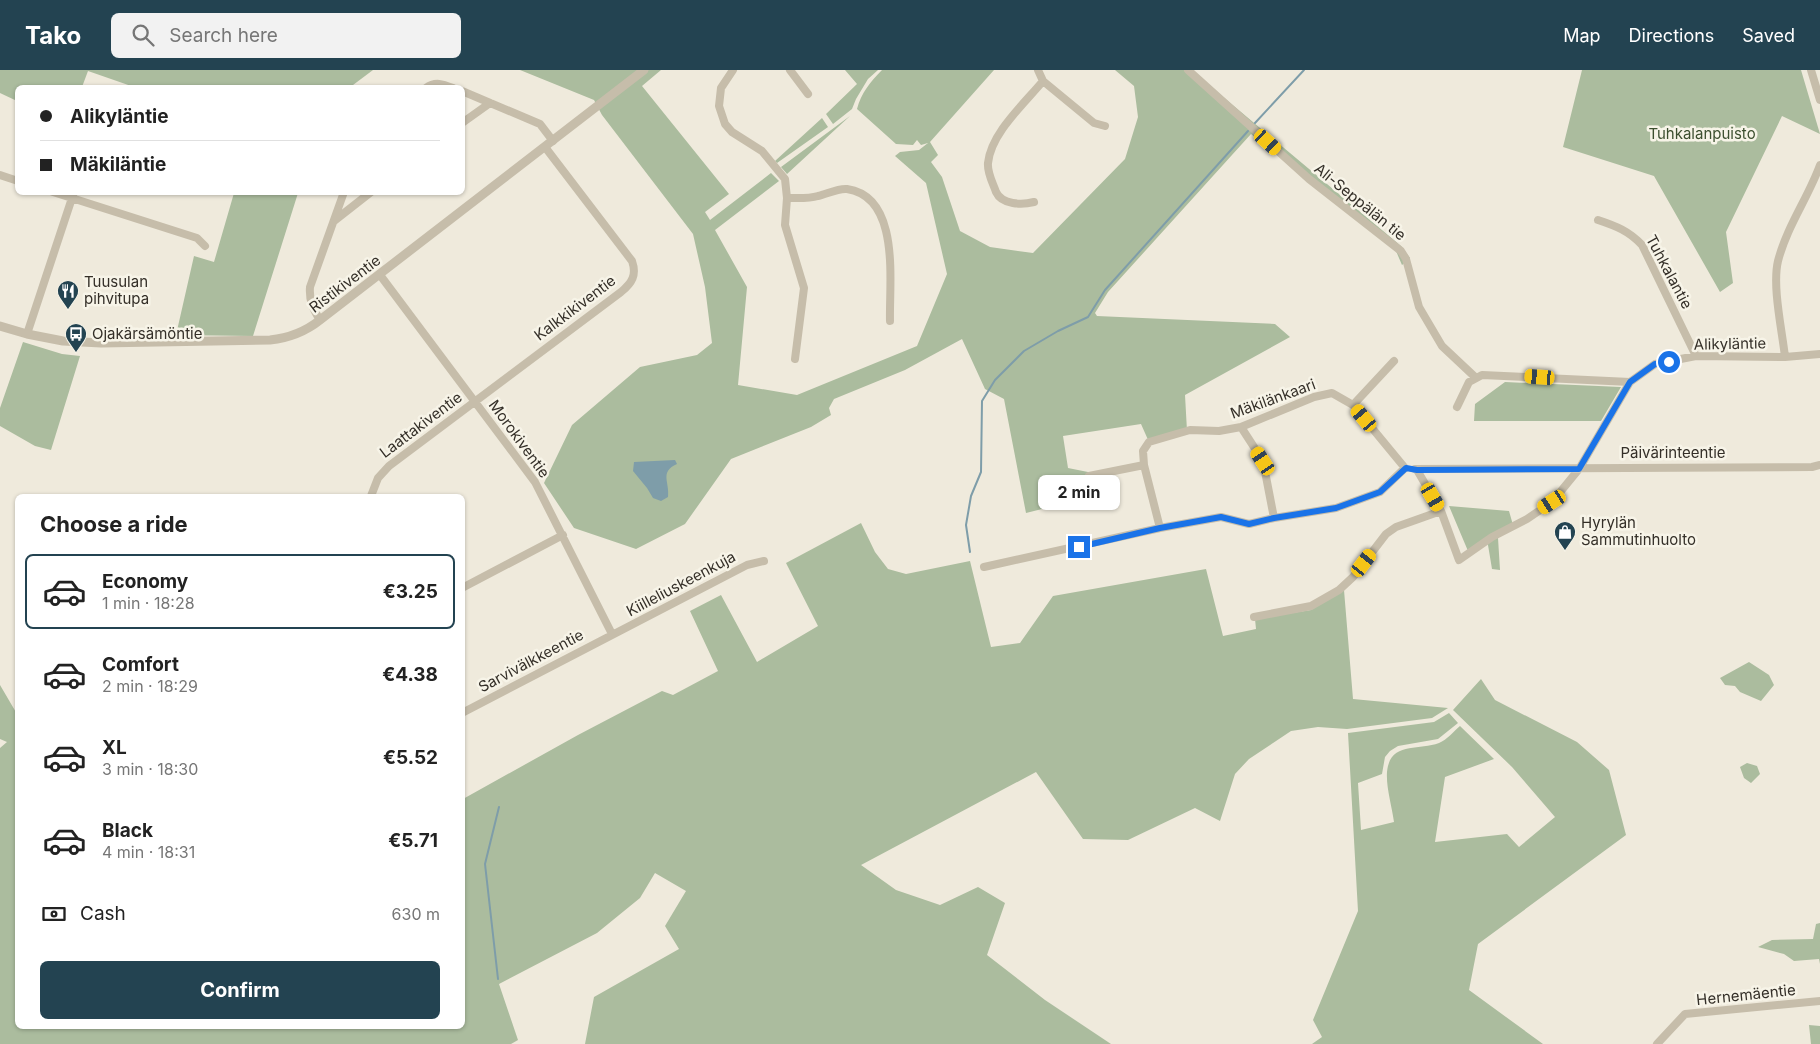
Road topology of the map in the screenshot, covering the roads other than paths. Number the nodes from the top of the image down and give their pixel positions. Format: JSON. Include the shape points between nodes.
{"nodes":[{"id":1,"x":644,"y":70,"type":"edge"},
{"id":2,"x":733,"y":70,"type":"edge"},
{"id":3,"x":790,"y":70,"type":"edge"},
{"id":4,"x":1038,"y":70,"type":"edge"},
{"id":5,"x":1188,"y":70,"type":"edge"},
{"id":6,"x":1811,"y":70,"type":"edge"},
{"id":7,"x":1042,"y":81,"type":"junction"},
{"id":8,"x":430,"y":85,"type":"edge"},
{"id":9,"x":445,"y":85,"type":"edge"},
{"id":10,"x":465,"y":92,"type":"edge"},
{"id":11,"x":808,"y":94,"type":"dead end"},
{"id":12,"x":1820,"y":100,"type":"edge"},
{"id":13,"x":490,"y":103,"type":"junction"},
{"id":14,"x":465,"y":122,"type":"edge"},
{"id":15,"x":1105,"y":126,"type":"dead end"},
{"id":16,"x":549,"y":144,"type":"junction"},
{"id":17,"x":1820,"y":165,"type":"edge"},
{"id":18,"x":0,"y":175,"type":"edge"},
{"id":19,"x":15,"y":180,"type":"edge"},
{"id":20,"x":343,"y":195,"type":"edge"},
{"id":21,"x":367,"y":195,"type":"edge"},
{"id":22,"x":73,"y":196,"type":"edge"},
{"id":23,"x":787,"y":198,"type":"junction"},
{"id":24,"x":1034,"y":202,"type":"dead end"},
{"id":25,"x":1598,"y":220,"type":"dead end"},
{"id":26,"x":332,"y":222,"type":"junction"},
{"id":27,"x":205,"y":246,"type":"dead end"},
{"id":28,"x":380,"y":275,"type":"junction"},
{"id":29,"x":320,"y":320,"type":"junction"},
{"id":30,"x":890,"y":321,"type":"dead end"},
{"id":31,"x":0,"y":326,"type":"edge"},
{"id":32,"x":27,"y":334,"type":"junction"},
{"id":33,"x":1820,"y":354,"type":"edge"},
{"id":34,"x":1696,"y":356,"type":"junction"},
{"id":35,"x":1785,"y":357,"type":"junction"},
{"id":36,"x":796,"y":359,"type":"dead end"},
{"id":37,"x":1394,"y":360,"type":"dead end"},
{"id":38,"x":1475,"y":378,"type":"junction"},
{"id":39,"x":1630,"y":382,"type":"junction"},
{"id":40,"x":475,"y":401,"type":"junction"},
{"id":41,"x":1353,"y":405,"type":"junction"},
{"id":42,"x":1457,"y":407,"type":"dead end"},
{"id":43,"x":1240,"y":427,"type":"junction"},
{"id":44,"x":1820,"y":465,"type":"edge"},
{"id":45,"x":1144,"y":466,"type":"junction"},
{"id":46,"x":1406,"y":468,"type":"junction"},
{"id":47,"x":1579,"y":469,"type":"junction"},
{"id":48,"x":1417,"y":470,"type":"junction"},
{"id":49,"x":1089,"y":476,"type":"dead end"},
{"id":50,"x":371,"y":494,"type":"edge"},
{"id":51,"x":1441,"y":511,"type":"junction"},
{"id":52,"x":1274,"y":518,"type":"junction"},
{"id":53,"x":1160,"y":528,"type":"junction"},
{"id":54,"x":563,"y":535,"type":"junction"},
{"id":55,"x":764,"y":561,"type":"dead end"},
{"id":56,"x":984,"y":567,"type":"dead end"},
{"id":57,"x":465,"y":586,"type":"edge"},
{"id":58,"x":1254,"y":617,"type":"dead end"},
{"id":59,"x":612,"y":634,"type":"junction"},
{"id":60,"x":465,"y":711,"type":"edge"},
{"id":61,"x":1820,"y":1001,"type":"edge"},
{"id":62,"x":1658,"y":1044,"type":"edge"}],
"edges":[{"from":1,"to":16,"type":"street","name":"Ristikiventie"},
{"from":2,"to":23,"type":"street","via":[[721,88],[719,106],[725,124],[762,152],[785,179]]},
{"from":3,"to":11,"type":"street"},
{"from":4,"to":7,"type":"street"},
{"from":5,"to":38,"type":"street","name":"Ali-Seppälän tie","via":[[1309,179],[1401,251],[1419,307],[1442,346]]},
{"from":6,"to":12,"type":"street"},
{"from":7,"to":15,"type":"street","via":[[1094,123]]},
{"from":7,"to":24,"type":"street","via":[[999,134],[988,163],[998,197],[1003,201]]},
{"from":8,"to":9,"type":"street"},
{"from":10,"to":13,"type":"street"},
{"from":13,"to":14,"type":"street"},
{"from":13,"to":16,"type":"street","via":[[540,124]]},
{"from":16,"to":28,"type":"street","name":"Ristikiventie"},
{"from":16,"to":40,"type":"street","name":"Kalkkikiventie","via":[[632,261],[634,278],[621,292]]},
{"from":17,"to":35,"type":"street","via":[[1788,232],[1778,262],[1776,281]]},
{"from":18,"to":19,"type":"street"},
{"from":20,"to":26,"type":"street"},
{"from":21,"to":26,"type":"street"},
{"from":22,"to":27,"type":"street","via":[[197,238]]},
{"from":22,"to":32,"type":"street"},
{"from":23,"to":30,"type":"street","via":[[816,197],[845,189],[859,191],[874,203],[885,225],[889,246]]},
{"from":23,"to":36,"type":"street","via":[[785,225],[804,288]]},
{"from":25,"to":34,"type":"street","name":"Tuhkalantie","via":[[1620,227],[1642,245]]},
{"from":26,"to":29,"type":"street","via":[[310,287],[309,299]]},
{"from":28,"to":29,"type":"street","name":"Ristikiventie"},
{"from":28,"to":40,"type":"street","name":"Morokiventie"},
{"from":29,"to":32,"type":"street","name":"Ristikiventie","via":[[299,333],[270,340],[101,343],[63,341]]},
{"from":31,"to":32,"type":"street","name":"Ristikiventie"},
{"from":33,"to":35,"type":"street","name":"Alikyläntie"},
{"from":34,"to":35,"type":"street","name":"Alikyläntie"},
{"from":34,"to":39,"type":"street","name":"Alikyläntie","via":[[1655,364]]},
{"from":37,"to":41,"type":"street"},
{"from":38,"to":39,"type":"street","via":[[1482,375],[1523,376]]},
{"from":38,"to":42,"type":"street","via":[[1469,382]]},
{"from":39,"to":47,"type":"street","name":"Alikyläntie"},
{"from":40,"to":50,"type":"street","name":"Laattakiventie","via":[[383,472]]},
{"from":40,"to":54,"type":"street","name":"Morokiventie","via":[[535,482]]},
{"from":41,"to":43,"type":"street","name":"Mäkilänkaari","via":[[1332,393]]},
{"from":41,"to":46,"type":"street","name":"Mäkilänkaari"},
{"from":43,"to":45,"type":"street","name":"Mäkilänkaari","via":[[1219,431],[1190,430],[1149,442],[1143,451]]},
{"from":43,"to":52,"type":"street","via":[[1263,461]]},
{"from":44,"to":47,"type":"street","name":"Päivärinteentie"},
{"from":45,"to":49,"type":"street"},
{"from":45,"to":53,"type":"street","name":"Mäkilänkaari"},
{"from":46,"to":48,"type":"street","name":"Päivärinteentie"},
{"from":46,"to":52,"type":"street","via":[[1380,492],[1336,508]]},
{"from":47,"to":48,"type":"street","name":"Päivärinteentie"},
{"from":47,"to":51,"type":"street","name":"Alikyläntie","via":[[1552,502],[1459,560]]},
{"from":48,"to":51,"type":"street"},
{"from":51,"to":58,"type":"street","via":[[1396,527],[1386,534],[1353,577],[1339,590],[1312,606]]},
{"from":52,"to":53,"type":"street","via":[[1249,524],[1221,517]]},
{"from":53,"to":56,"type":"street"},
{"from":54,"to":57,"type":"street"},
{"from":54,"to":59,"type":"street","name":"Morokiventie"},
{"from":55,"to":59,"type":"street","name":"Kiilleliuskeenkuja","via":[[747,565]]},
{"from":59,"to":60,"type":"street","name":"Sarvivälkkeentie"},
{"from":61,"to":62,"type":"street","name":"Hernemäentie","via":[[1685,1014]]}]}
